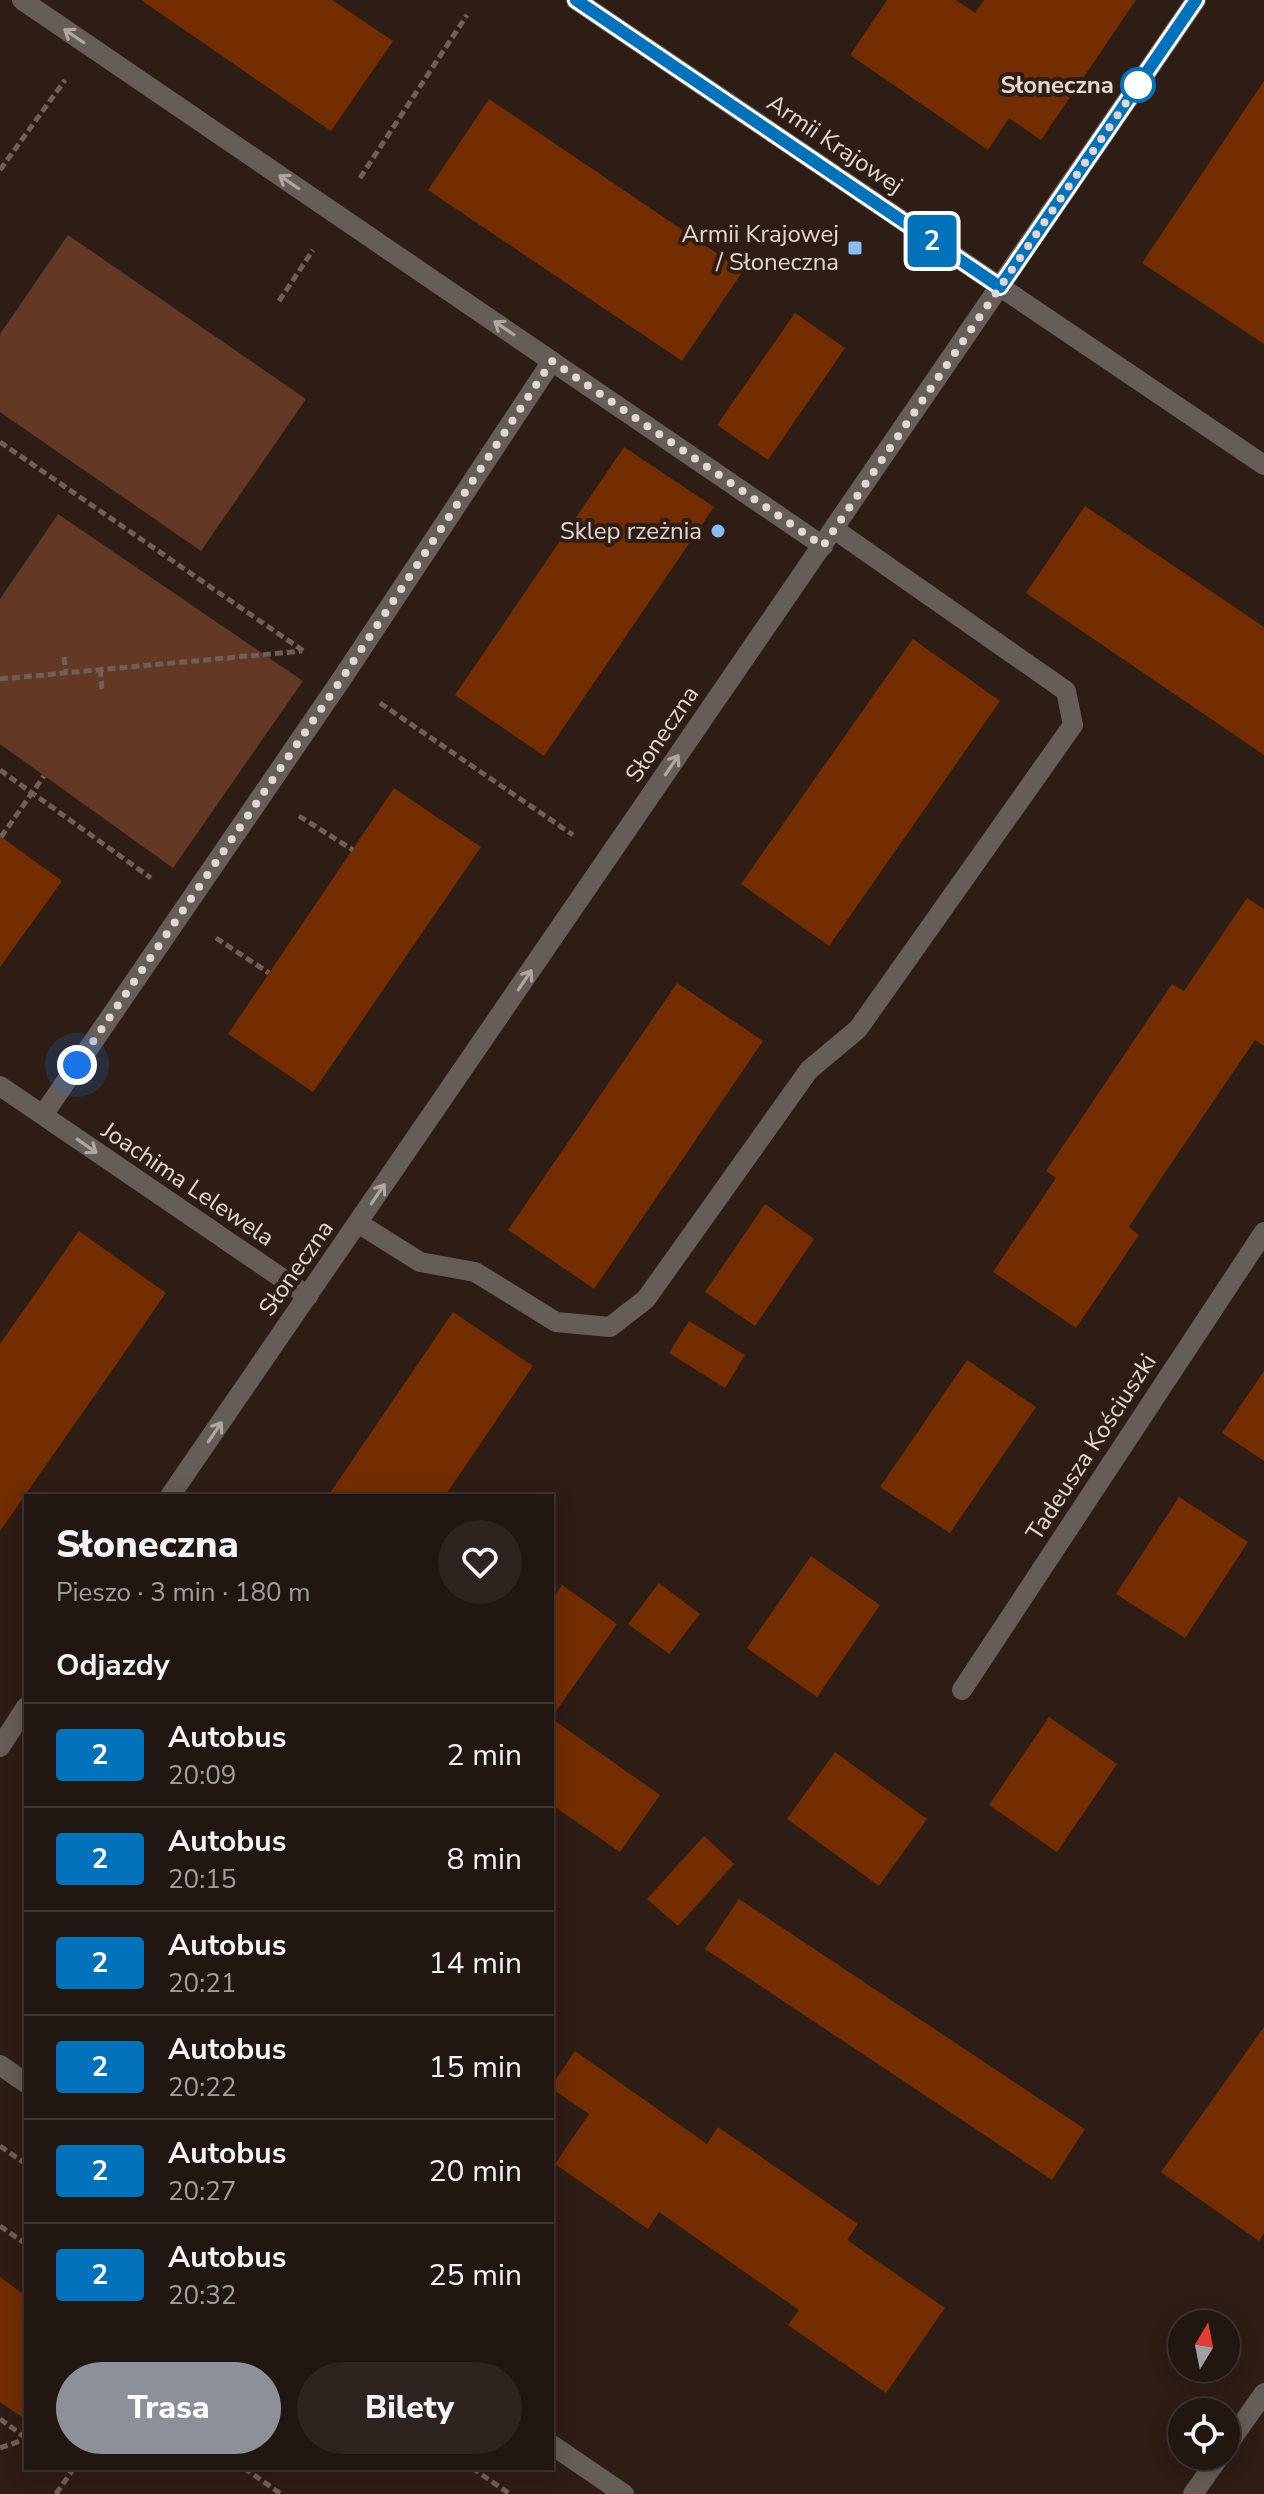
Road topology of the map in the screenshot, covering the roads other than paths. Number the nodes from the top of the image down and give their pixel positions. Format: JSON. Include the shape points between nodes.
{"nodes":[{"id":1,"x":22,"y":0,"type":"edge"},
{"id":2,"x":576,"y":0,"type":"edge"},
{"id":3,"x":1196,"y":0,"type":"edge"},
{"id":4,"x":1000,"y":287,"type":"junction"},
{"id":5,"x":552,"y":361,"type":"junction"},
{"id":6,"x":1264,"y":465,"type":"edge"},
{"id":7,"x":828,"y":537,"type":"junction"},
{"id":8,"x":0,"y":1086,"type":"edge"},
{"id":9,"x":43,"y":1115,"type":"junction"},
{"id":10,"x":358,"y":1223,"type":"junction"},
{"id":11,"x":1264,"y":1232,"type":"edge"},
{"id":12,"x":308,"y":1296,"type":"junction"},
{"id":13,"x":171,"y":1494,"type":"edge"},
{"id":14,"x":962,"y":1690,"type":"dead end"},
{"id":15,"x":24,"y":1710,"type":"edge"},
{"id":16,"x":0,"y":1747,"type":"edge"},
{"id":17,"x":0,"y":2065,"type":"edge"},
{"id":18,"x":24,"y":2082,"type":"edge"},
{"id":19,"x":1264,"y":2393,"type":"edge"},
{"id":20,"x":1240,"y":2427,"type":"edge"},
{"id":21,"x":554,"y":2446,"type":"edge"},
{"id":22,"x":1210,"y":2470,"type":"edge"},
{"id":23,"x":624,"y":2494,"type":"edge"},
{"id":24,"x":1193,"y":2494,"type":"edge"}],
"edges":[{"from":5,"to":1,"type":"street","one_way":true},
{"from":2,"to":4,"type":"street","name":"Armii Krajowej"},
{"from":3,"to":4,"type":"street","name":"Słoneczna"},
{"from":4,"to":6,"type":"street","name":"Armii Krajowej"},
{"from":4,"to":7,"type":"street","name":"Słoneczna"},
{"from":5,"to":7,"type":"street"},
{"from":5,"to":9,"type":"street"},
{"from":10,"to":7,"type":"street","name":"Słoneczna","one_way":true},
{"from":7,"to":10,"type":"street","via":[[1066,691],[1073,725],[858,1029],[809,1070],[646,1299],[610,1327],[556,1322],[475,1272],[420,1262]]},
{"from":8,"to":9,"type":"street","name":"Joachima Lelewela"},
{"from":9,"to":12,"type":"street","name":"Joachima Lelewela","one_way":true},
{"from":10,"to":12,"type":"street","name":"Słoneczna"},
{"from":11,"to":14,"type":"street","name":"Tadeusza Kościuszki"},
{"from":13,"to":12,"type":"street","name":"Słoneczna","one_way":true},
{"from":15,"to":16,"type":"street"},
{"from":17,"to":18,"type":"street"},
{"from":19,"to":20,"type":"street"},
{"from":21,"to":23,"type":"street"},
{"from":22,"to":24,"type":"street"}]}
